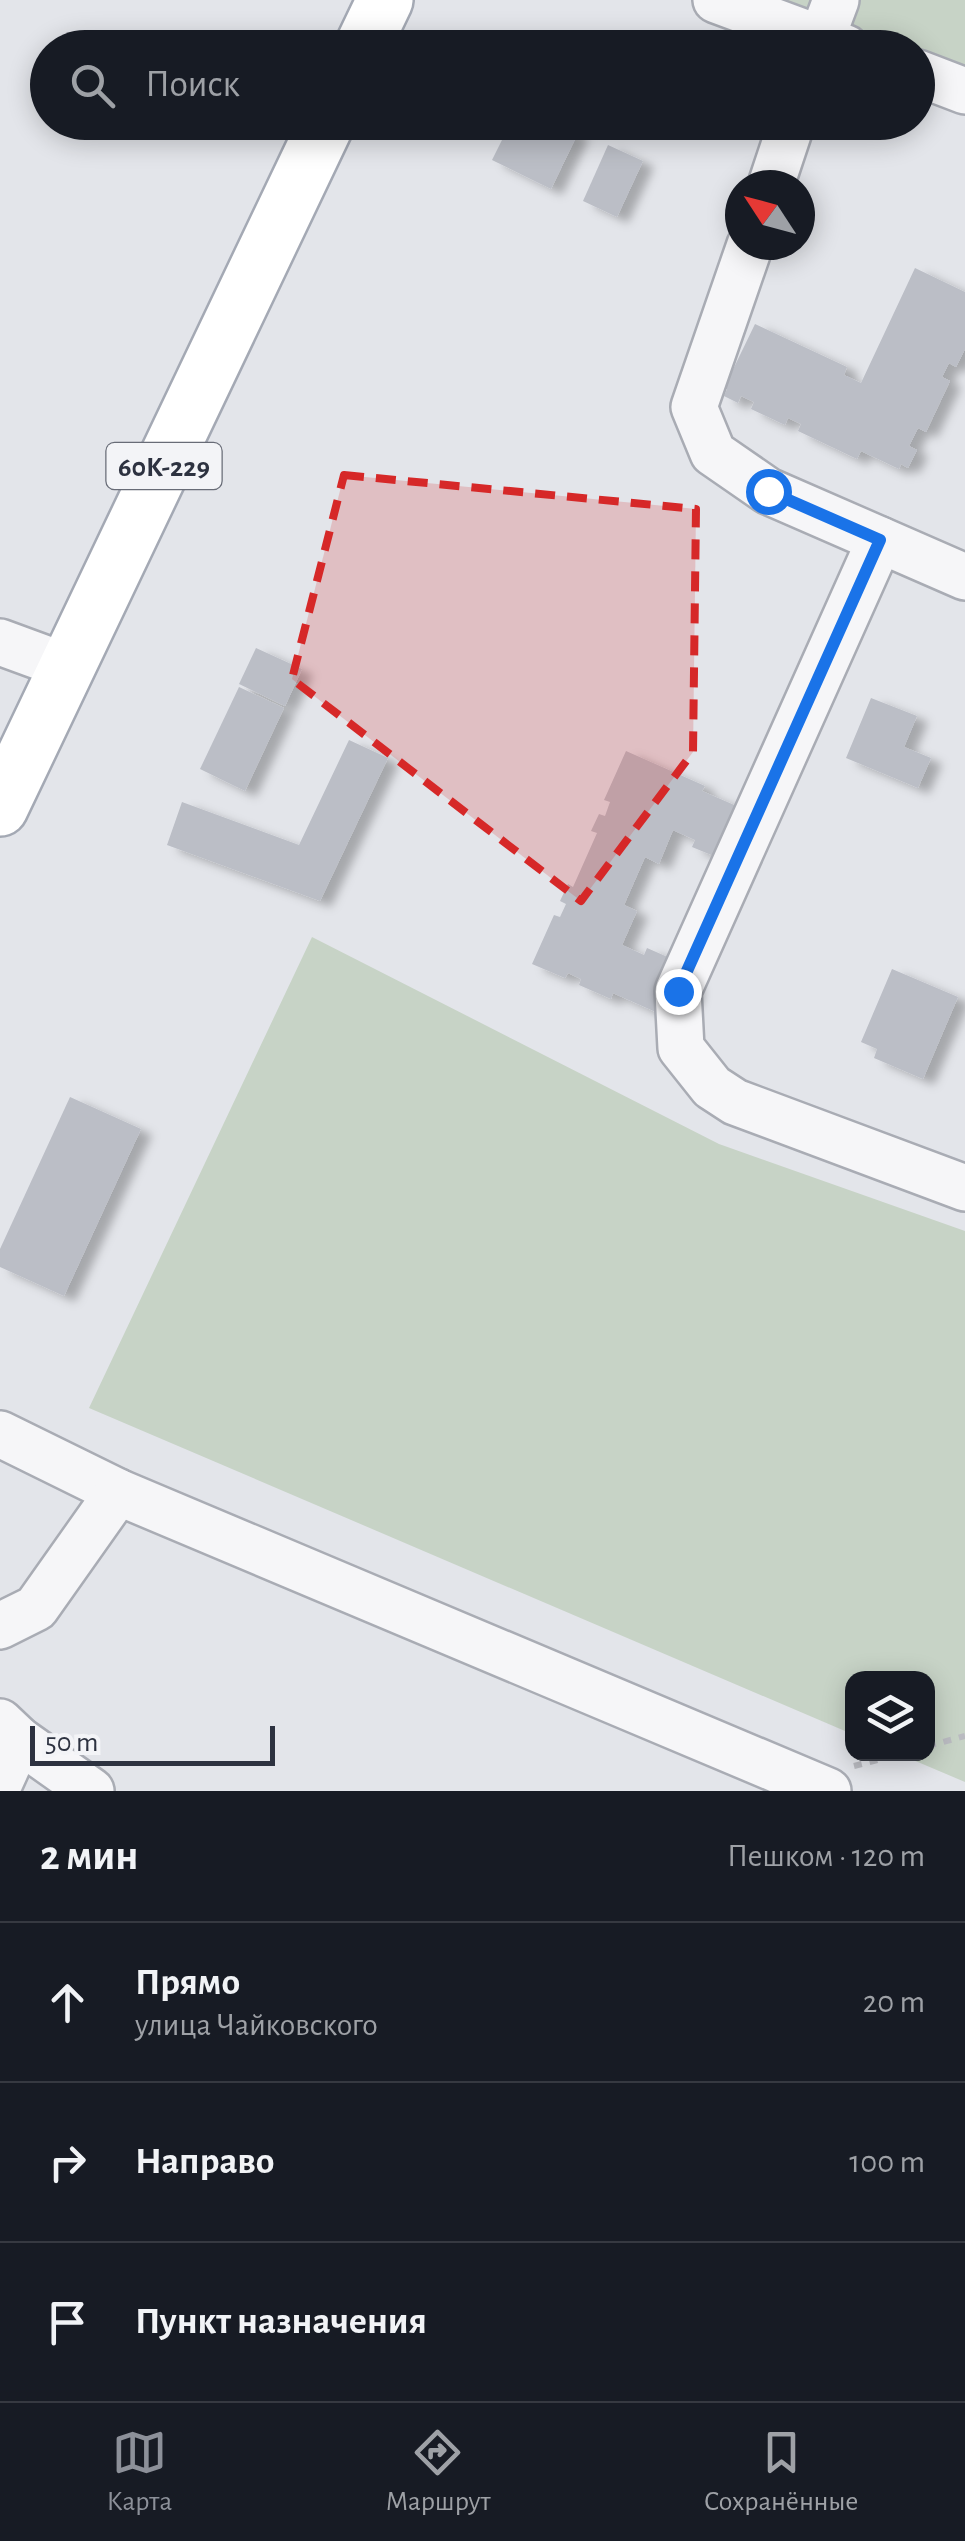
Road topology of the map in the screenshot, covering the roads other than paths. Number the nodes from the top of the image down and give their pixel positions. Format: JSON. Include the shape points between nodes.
{"nodes":[{"id":1,"x":385,"y":0,"type":"edge"},
{"id":2,"x":716,"y":0,"type":"edge"},
{"id":3,"x":371,"y":30,"type":"edge"},
{"id":4,"x":820,"y":30,"type":"edge"},
{"id":5,"x":935,"y":80,"type":"edge"},
{"id":6,"x":965,"y":91,"type":"edge"},
{"id":7,"x":317,"y":140,"type":"edge"},
{"id":8,"x":786,"y":140,"type":"edge"},
{"id":9,"x":776,"y":170,"type":"edge"},
{"id":10,"x":745,"y":260,"type":"edge"},
{"id":11,"x":880,"y":540,"type":"junction"},
{"id":12,"x":965,"y":577,"type":"edge"},
{"id":13,"x":0,"y":642,"type":"edge"},
{"id":14,"x":68,"y":667,"type":"junction"},
{"id":15,"x":15,"y":738,"type":"edge"},
{"id":16,"x":0,"y":808,"type":"edge"},
{"id":17,"x":965,"y":1188,"type":"edge"},
{"id":18,"x":0,"y":1434,"type":"edge"},
{"id":19,"x":118,"y":1492,"type":"junction"},
{"id":20,"x":0,"y":1626,"type":"edge"},
{"id":21,"x":10,"y":1731,"type":"edge"},
{"id":22,"x":0,"y":1782,"type":"edge"},
{"id":23,"x":91,"y":1791,"type":"edge"},
{"id":24,"x":828,"y":1791,"type":"edge"}],
"edges":[{"from":1,"to":3,"type":"main road"},
{"from":2,"to":4,"type":"street"},
{"from":5,"to":6,"type":"street"},
{"from":7,"to":14,"type":"main road","number":"60К-229"},
{"from":8,"to":9,"type":"street"},
{"from":10,"to":11,"type":"street","via":[[694,407],[713,453],[768,491]]},
{"from":11,"to":12,"type":"street"},
{"from":11,"to":17,"type":"street","via":[[678,991],[681,1048],[712,1087],[735,1102]]},
{"from":13,"to":14,"type":"street"},
{"from":14,"to":15,"type":"main road","number":"60К-229"},
{"from":15,"to":16,"type":"main road","number":"60К-229"},
{"from":18,"to":19,"type":"street"},
{"from":19,"to":20,"type":"street","via":[[36,1608]]},
{"from":19,"to":24,"type":"street"},
{"from":21,"to":22,"type":"street"},
{"from":21,"to":23,"type":"street"}]}
